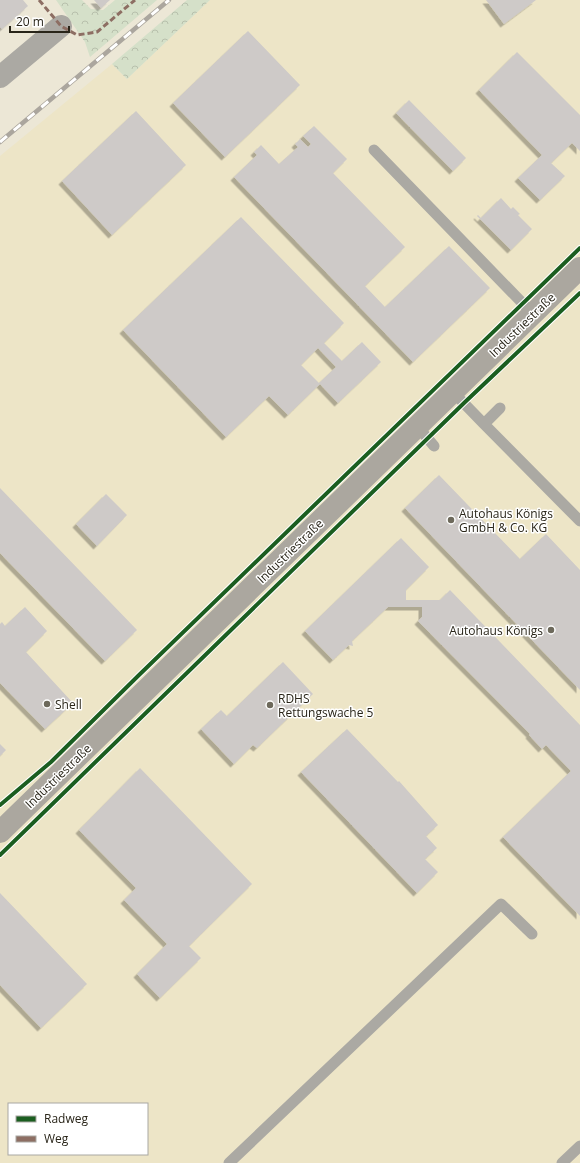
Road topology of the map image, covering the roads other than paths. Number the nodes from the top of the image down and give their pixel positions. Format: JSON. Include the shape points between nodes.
{"nodes":[{"id":1,"x":61,"y":26,"type":"dead end"},
{"id":2,"x":1,"y":76,"type":"edge"},
{"id":3,"x":374,"y":150,"type":"dead end"},
{"id":4,"x":580,"y":268,"type":"edge"},
{"id":5,"x":533,"y":314,"type":"junction"},
{"id":6,"x":453,"y":392,"type":"junction"},
{"id":7,"x":500,"y":408,"type":"dead end"},
{"id":8,"x":484,"y":424,"type":"junction"},
{"id":9,"x":418,"y":427,"type":"junction"},
{"id":10,"x":434,"y":446,"type":"dead end"},
{"id":11,"x":580,"y":521,"type":"edge"},
{"id":12,"x":0,"y":832,"type":"edge"},
{"id":13,"x":532,"y":934,"type":"dead end"},
{"id":14,"x":580,"y":1146,"type":"edge"},
{"id":15,"x":229,"y":1163,"type":"edge"},
{"id":16,"x":562,"y":1163,"type":"edge"}],
"edges":[{"from":1,"to":2,"type":"street"},
{"from":3,"to":5,"type":"lane"},
{"from":4,"to":5,"type":"street","name":"Industriestraße"},
{"from":5,"to":6,"type":"street","name":"Industriestraße"},
{"from":6,"to":8,"type":"lane"},
{"from":6,"to":9,"type":"street","name":"Industriestraße"},
{"from":7,"to":8,"type":"lane"},
{"from":8,"to":11,"type":"lane"},
{"from":9,"to":10,"type":"lane"},
{"from":9,"to":12,"type":"street","name":"Industriestraße"},
{"from":13,"to":15,"type":"lane","via":[[501,904]]},
{"from":14,"to":16,"type":"lane"}]}
